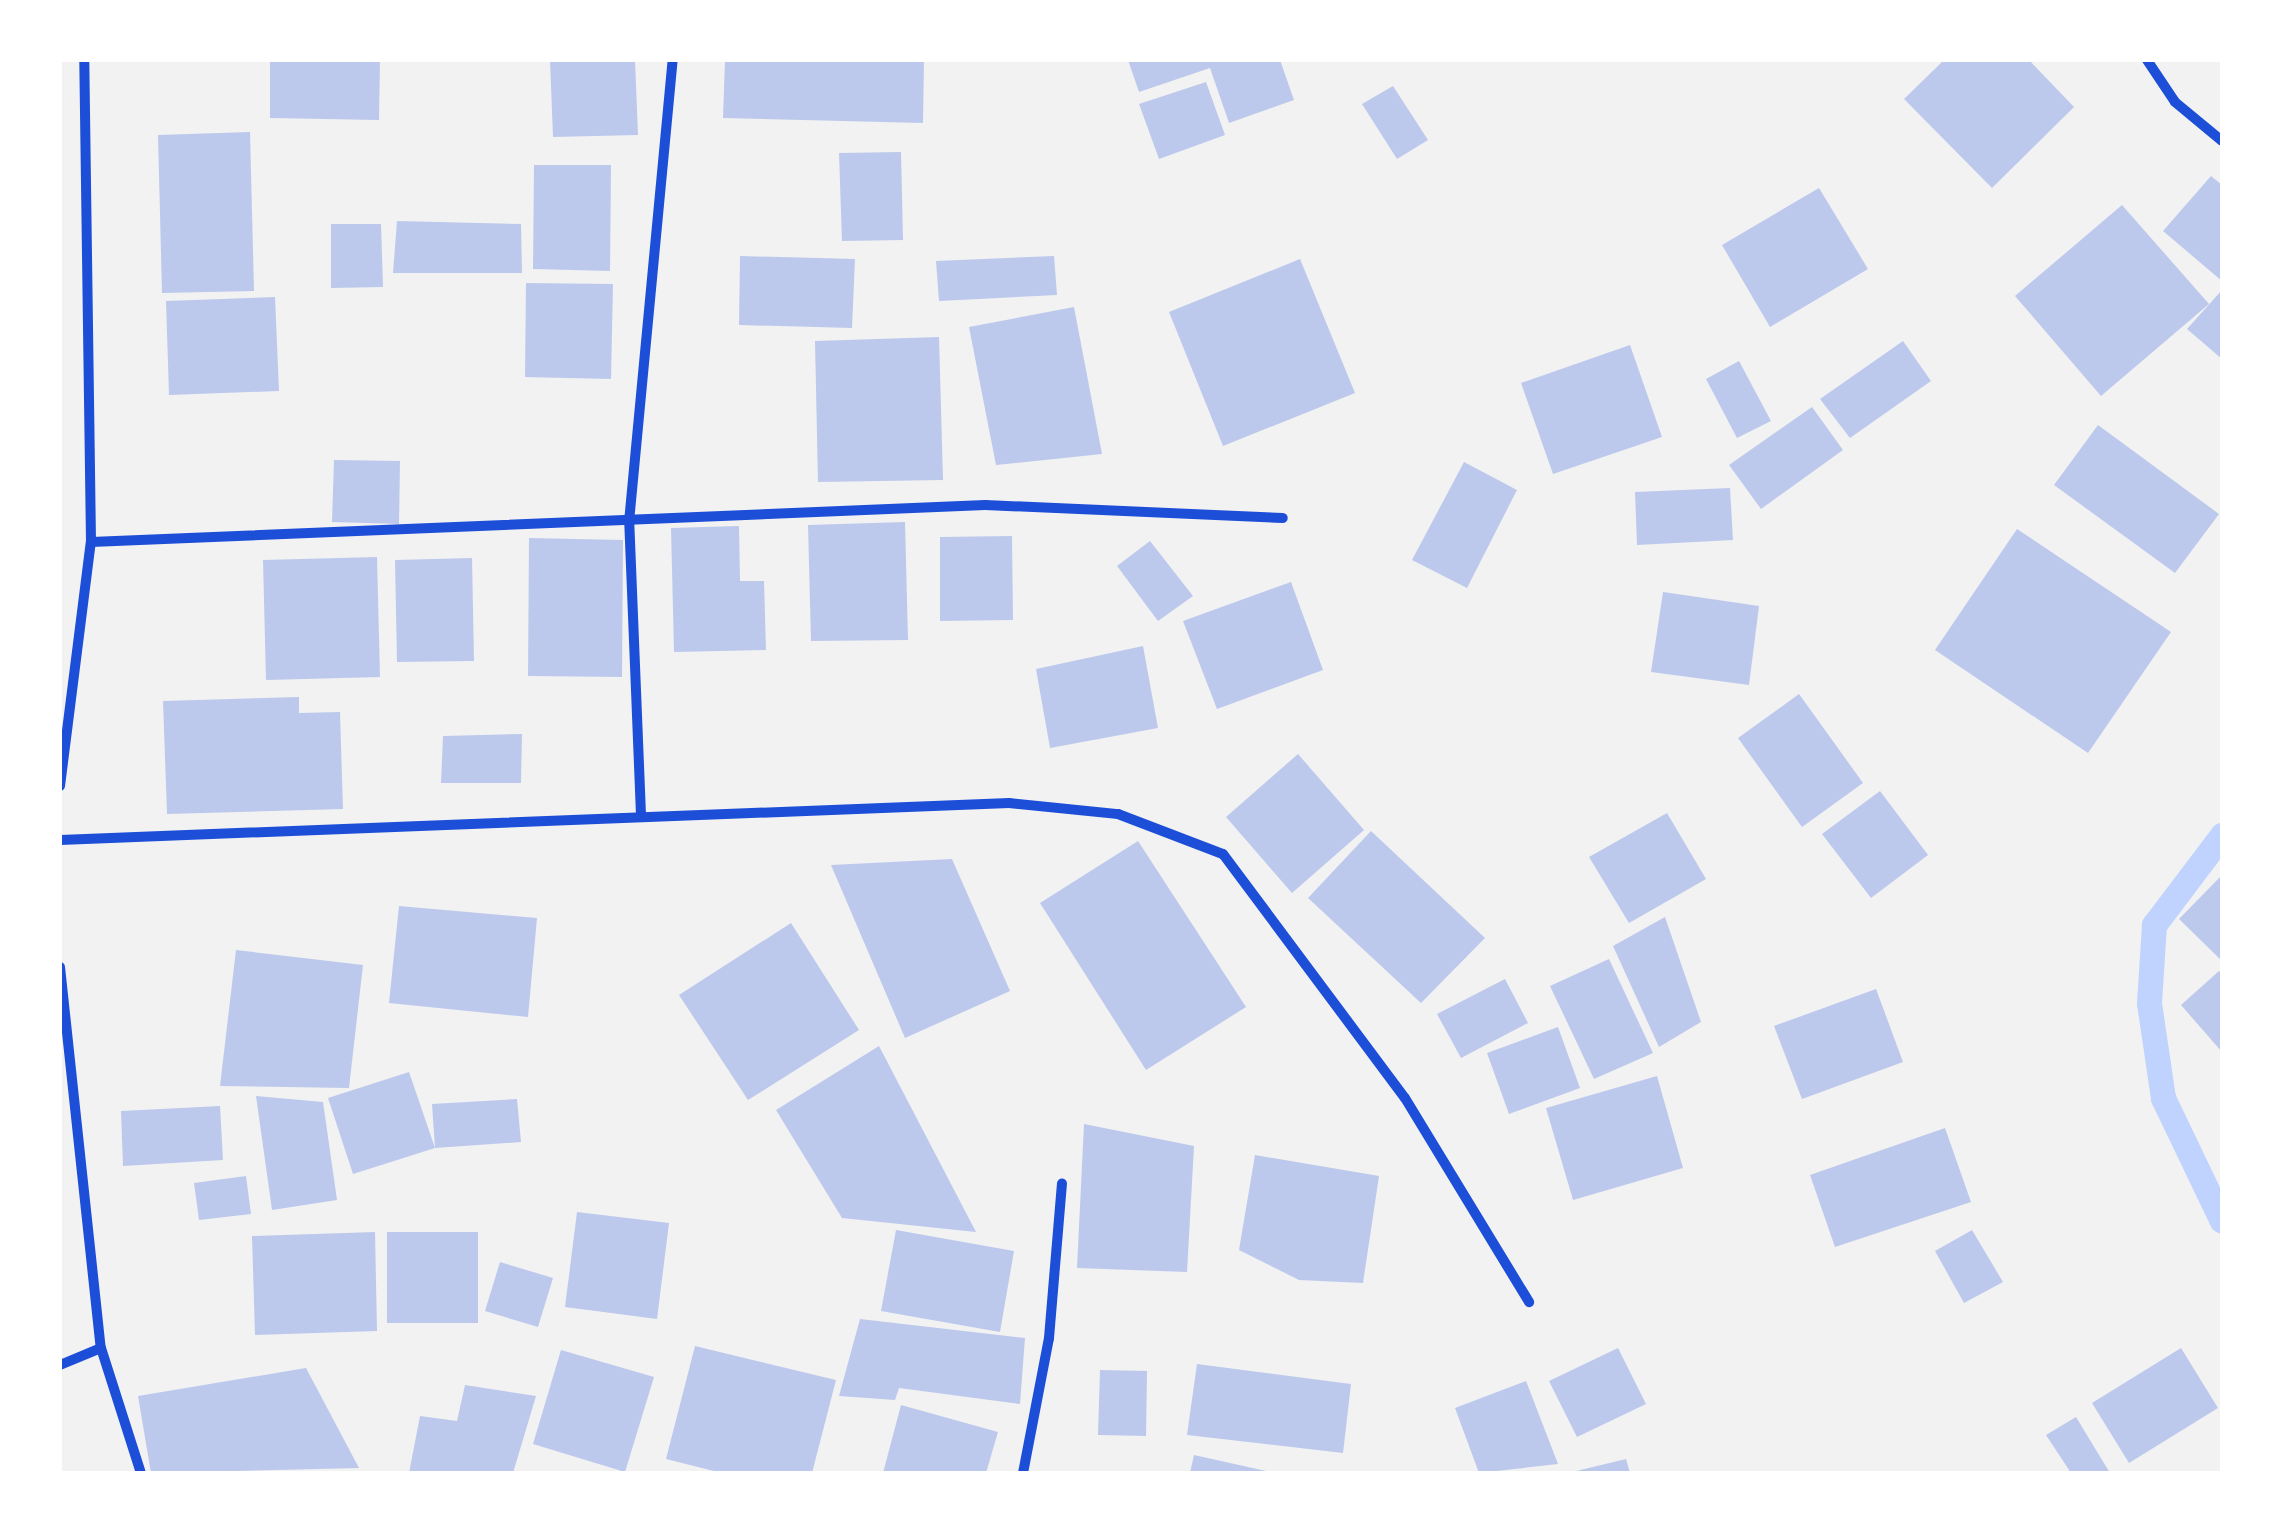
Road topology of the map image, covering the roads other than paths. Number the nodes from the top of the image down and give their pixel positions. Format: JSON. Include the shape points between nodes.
{"nodes":[{"id":1,"x":84,"y":60,"type":"edge"},
{"id":2,"x":674,"y":60,"type":"edge"},
{"id":3,"x":2147,"y":60,"type":"edge"},
{"id":4,"x":2222,"y":142,"type":"edge"},
{"id":5,"x":1283,"y":518,"type":"dead end"},
{"id":6,"x":629,"y":522,"type":"junction"},
{"id":7,"x":92,"y":542,"type":"junction"},
{"id":8,"x":60,"y":786,"type":"edge"},
{"id":9,"x":641,"y":816,"type":"junction"},
{"id":10,"x":60,"y":840,"type":"edge"},
{"id":11,"x":60,"y":966,"type":"edge"},
{"id":12,"x":1062,"y":1184,"type":"dead end"},
{"id":13,"x":1529,"y":1302,"type":"dead end"},
{"id":14,"x":101,"y":1348,"type":"junction"},
{"id":15,"x":60,"y":1365,"type":"edge"},
{"id":16,"x":141,"y":1473,"type":"edge"},
{"id":17,"x":1023,"y":1473,"type":"edge"}],
"edges":[{"from":1,"to":7,"type":"street"},
{"from":2,"to":6,"type":"street"},
{"from":3,"to":4,"type":"street","via":[[2176,102]]},
{"from":5,"to":6,"type":"street","via":[[985,505]]},
{"from":6,"to":7,"type":"street"},
{"from":6,"to":9,"type":"street"},
{"from":7,"to":8,"type":"street"},
{"from":9,"to":10,"type":"street"},
{"from":9,"to":13,"type":"street","via":[[1009,804],[1118,814],[1223,854],[1406,1098]]},
{"from":11,"to":14,"type":"street"},
{"from":12,"to":17,"type":"street","via":[[1049,1338]]},
{"from":14,"to":15,"type":"street"},
{"from":14,"to":16,"type":"street"}]}
